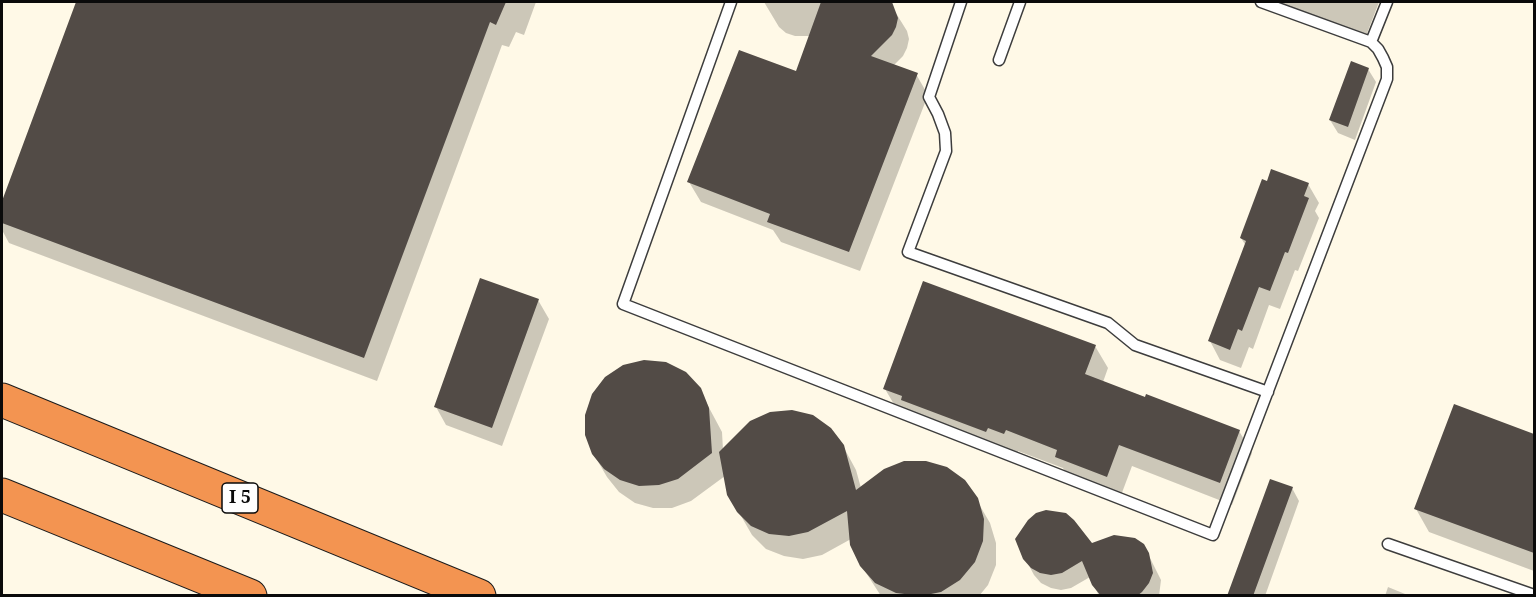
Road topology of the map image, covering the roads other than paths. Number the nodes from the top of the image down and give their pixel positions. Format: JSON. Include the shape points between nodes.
{"nodes":[{"id":1,"x":731,"y":2,"type":"edge"},
{"id":2,"x":961,"y":2,"type":"edge"},
{"id":3,"x":1020,"y":2,"type":"edge"},
{"id":4,"x":1261,"y":2,"type":"edge"},
{"id":5,"x":1387,"y":2,"type":"edge"},
{"id":6,"x":1371,"y":42,"type":"junction"},
{"id":7,"x":999,"y":60,"type":"dead end"},
{"id":8,"x":1268,"y":392,"type":"junction"},
{"id":9,"x":2,"y":400,"type":"edge"},
{"id":10,"x":2,"y":495,"type":"edge"},
{"id":11,"x":1388,"y":544,"type":"dead end"},
{"id":12,"x":1534,"y":595,"type":"edge"},
{"id":13,"x":250,"y":596,"type":"edge"},
{"id":14,"x":479,"y":596,"type":"edge"}],
"edges":[{"from":1,"to":8,"type":"lane","via":[[623,304],[1213,536]]},
{"from":2,"to":8,"type":"lane","via":[[929,97],[945,133],[946,151],[908,252],[1108,323],[1136,345]]},
{"from":3,"to":7,"type":"lane"},
{"from":4,"to":6,"type":"lane"},
{"from":5,"to":6,"type":"lane"},
{"from":6,"to":8,"type":"lane","via":[[1387,67],[1387,79]]},
{"from":9,"to":14,"type":"highway","number":"I 5"},
{"from":10,"to":13,"type":"highway"},
{"from":11,"to":12,"type":"lane"}]}
